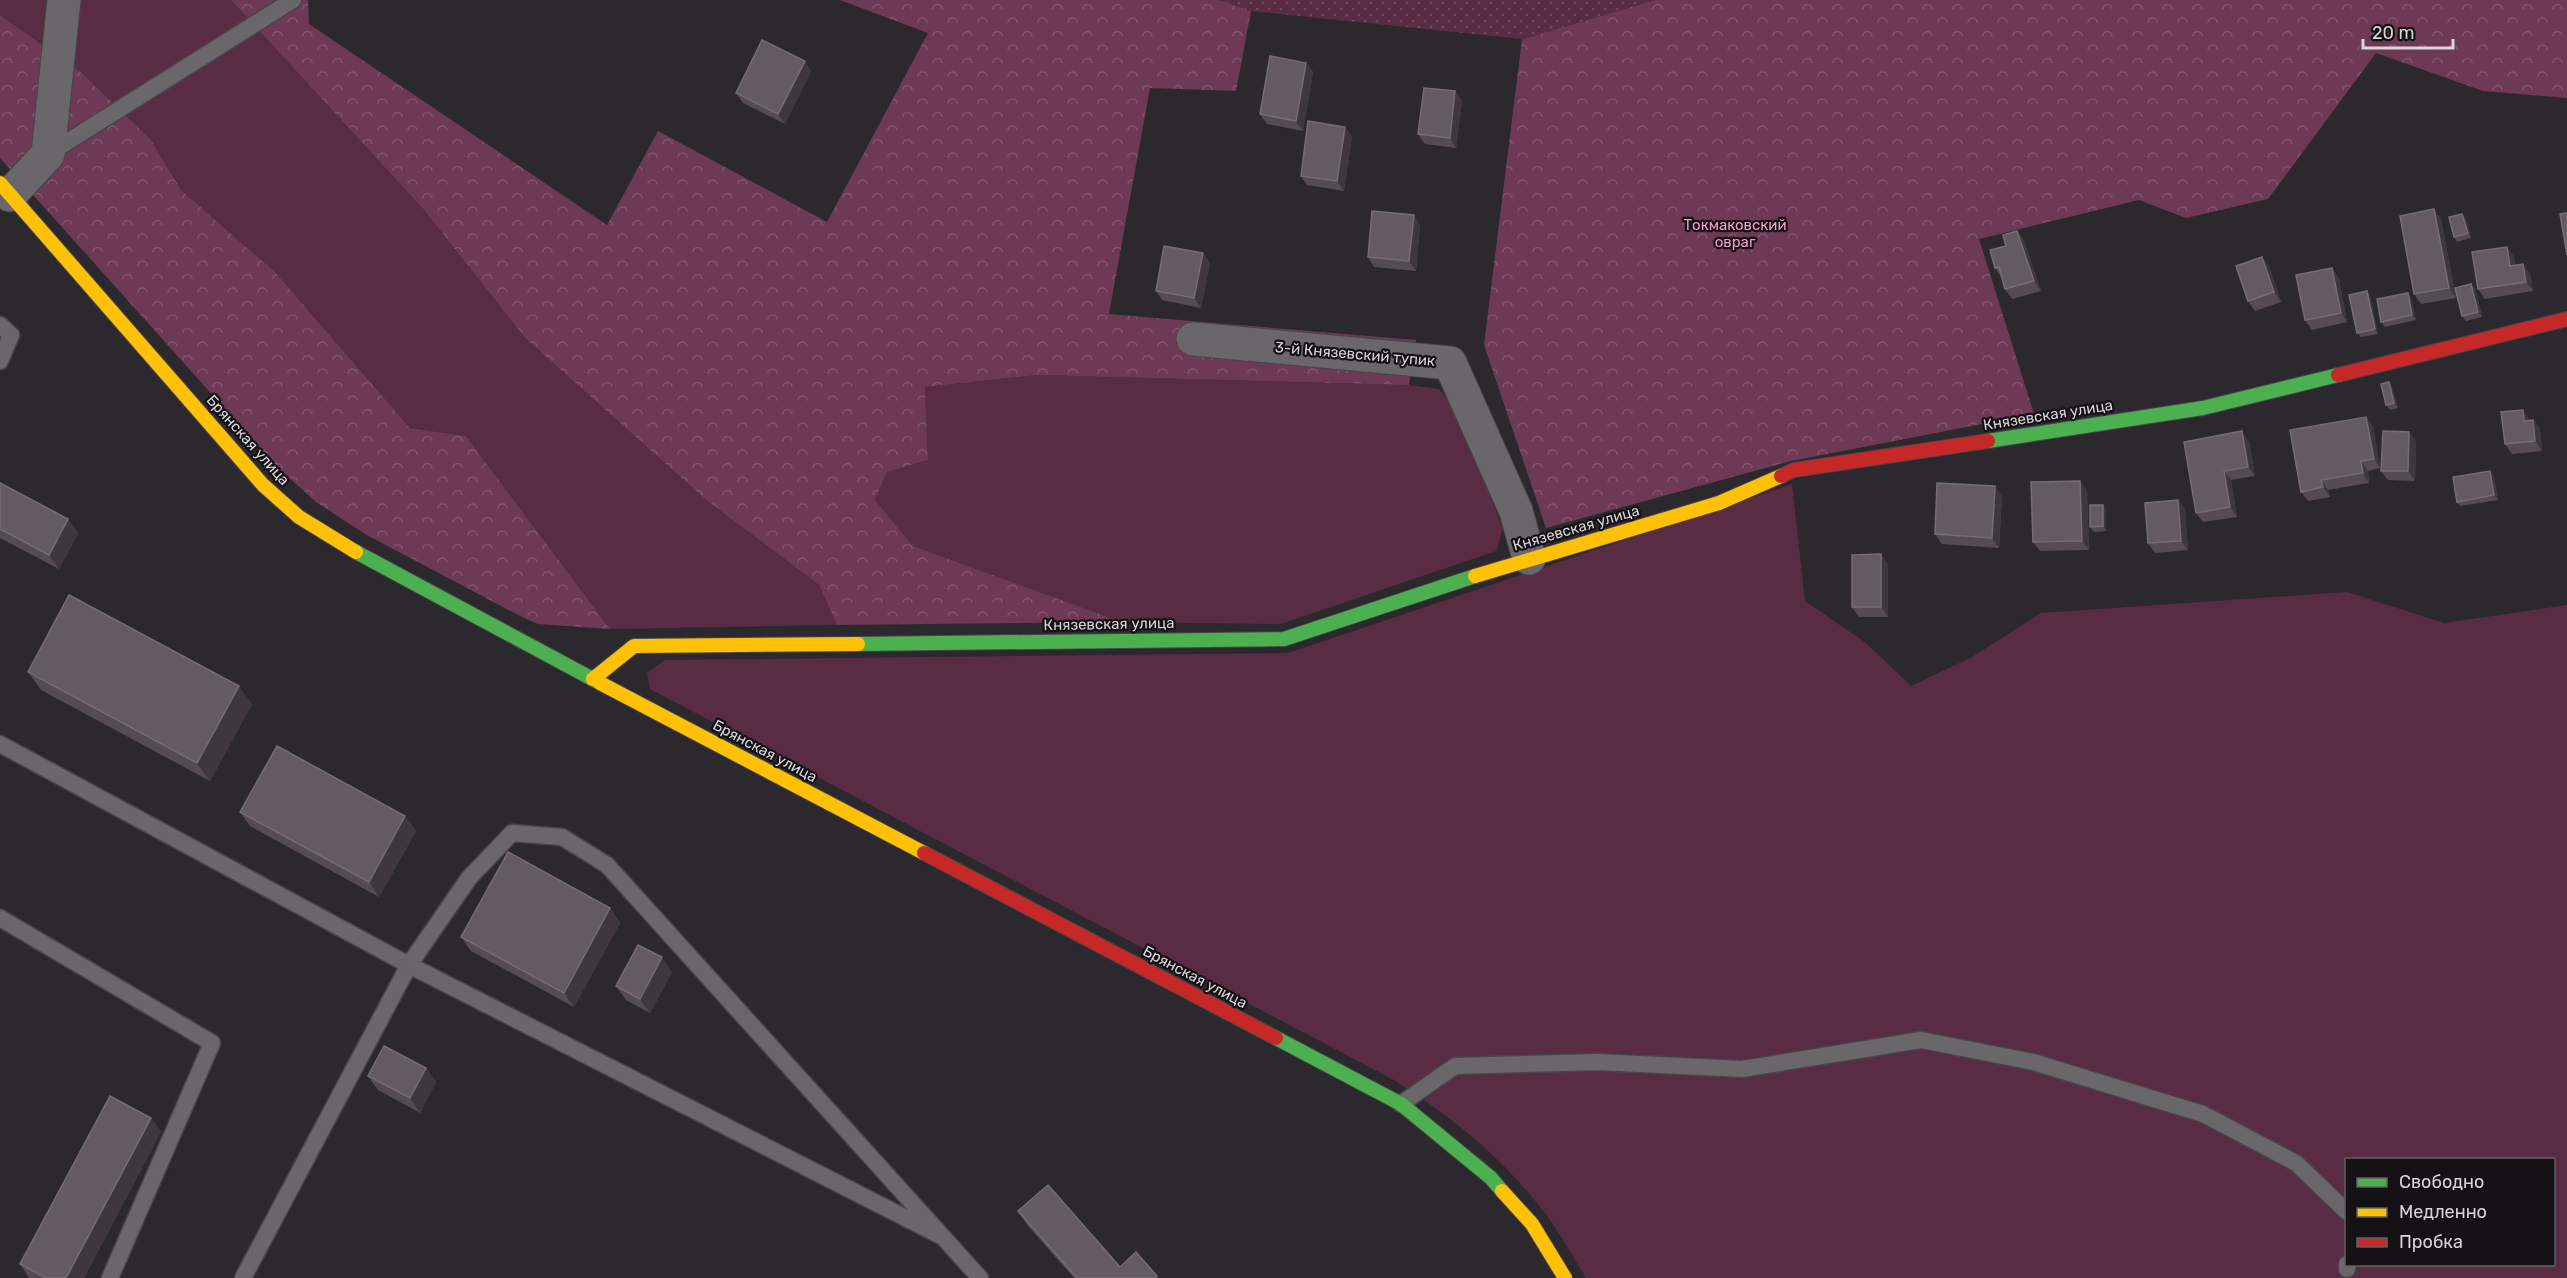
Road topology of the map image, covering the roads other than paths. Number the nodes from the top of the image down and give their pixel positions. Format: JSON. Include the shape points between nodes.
{"nodes":[{"id":1,"x":64,"y":0,"type":"edge"},
{"id":2,"x":293,"y":0,"type":"edge"},
{"id":3,"x":48,"y":154,"type":"junction"},
{"id":4,"x":5,"y":189,"type":"edge"},
{"id":5,"x":2567,"y":319,"type":"edge"},
{"id":6,"x":0,"y":325,"type":"edge"},
{"id":7,"x":1193,"y":339,"type":"dead end"},
{"id":8,"x":0,"y":361,"type":"edge"},
{"id":9,"x":1529,"y":558,"type":"junction"},
{"id":10,"x":592,"y":679,"type":"junction"},
{"id":11,"x":0,"y":744,"type":"edge"},
{"id":12,"x":0,"y":918,"type":"edge"},
{"id":13,"x":410,"y":965,"type":"junction"},
{"id":14,"x":1401,"y":1104,"type":"junction"},
{"id":15,"x":2345,"y":1210,"type":"edge"},
{"id":16,"x":943,"y":1237,"type":"junction"},
{"id":17,"x":110,"y":1278,"type":"edge"},
{"id":18,"x":243,"y":1278,"type":"edge"},
{"id":19,"x":980,"y":1278,"type":"edge"},
{"id":20,"x":1566,"y":1278,"type":"edge"}],
"edges":[{"from":1,"to":3,"type":"street"},
{"from":2,"to":3,"type":"lane"},
{"from":3,"to":4,"type":"street"},
{"from":4,"to":10,"type":"street","name":"Брянская улица","via":[[263,485],[299,517],[428,592]]},
{"from":5,"to":9,"type":"street","name":"Князевская улица","via":[[2203,408],[1794,470],[1719,503]]},
{"from":6,"to":8,"type":"lane","via":[[11,335]]},
{"from":7,"to":9,"type":"street","name":"3-й Князевский тупик","via":[[1450,363],[1516,511]]},
{"from":9,"to":10,"type":"street","name":"Князевская улица","via":[[1284,639],[634,646]]},
{"from":10,"to":14,"type":"street","name":"Брянская улица"},
{"from":11,"to":13,"type":"lane"},
{"from":12,"to":17,"type":"lane","via":[[212,1043]]},
{"from":13,"to":16,"type":"lane"},
{"from":13,"to":16,"type":"lane","via":[[469,878],[512,833],[562,837],[607,865]]},
{"from":13,"to":18,"type":"lane"},
{"from":14,"to":15,"type":"lane","via":[[1455,1066],[1598,1062],[1742,1069],[1921,1040],[2032,1062],[2203,1114],[2296,1163]]},
{"from":14,"to":20,"type":"street","name":"Брянская улица","via":[[1491,1178],[1532,1224]]},
{"from":16,"to":19,"type":"lane"}]}
